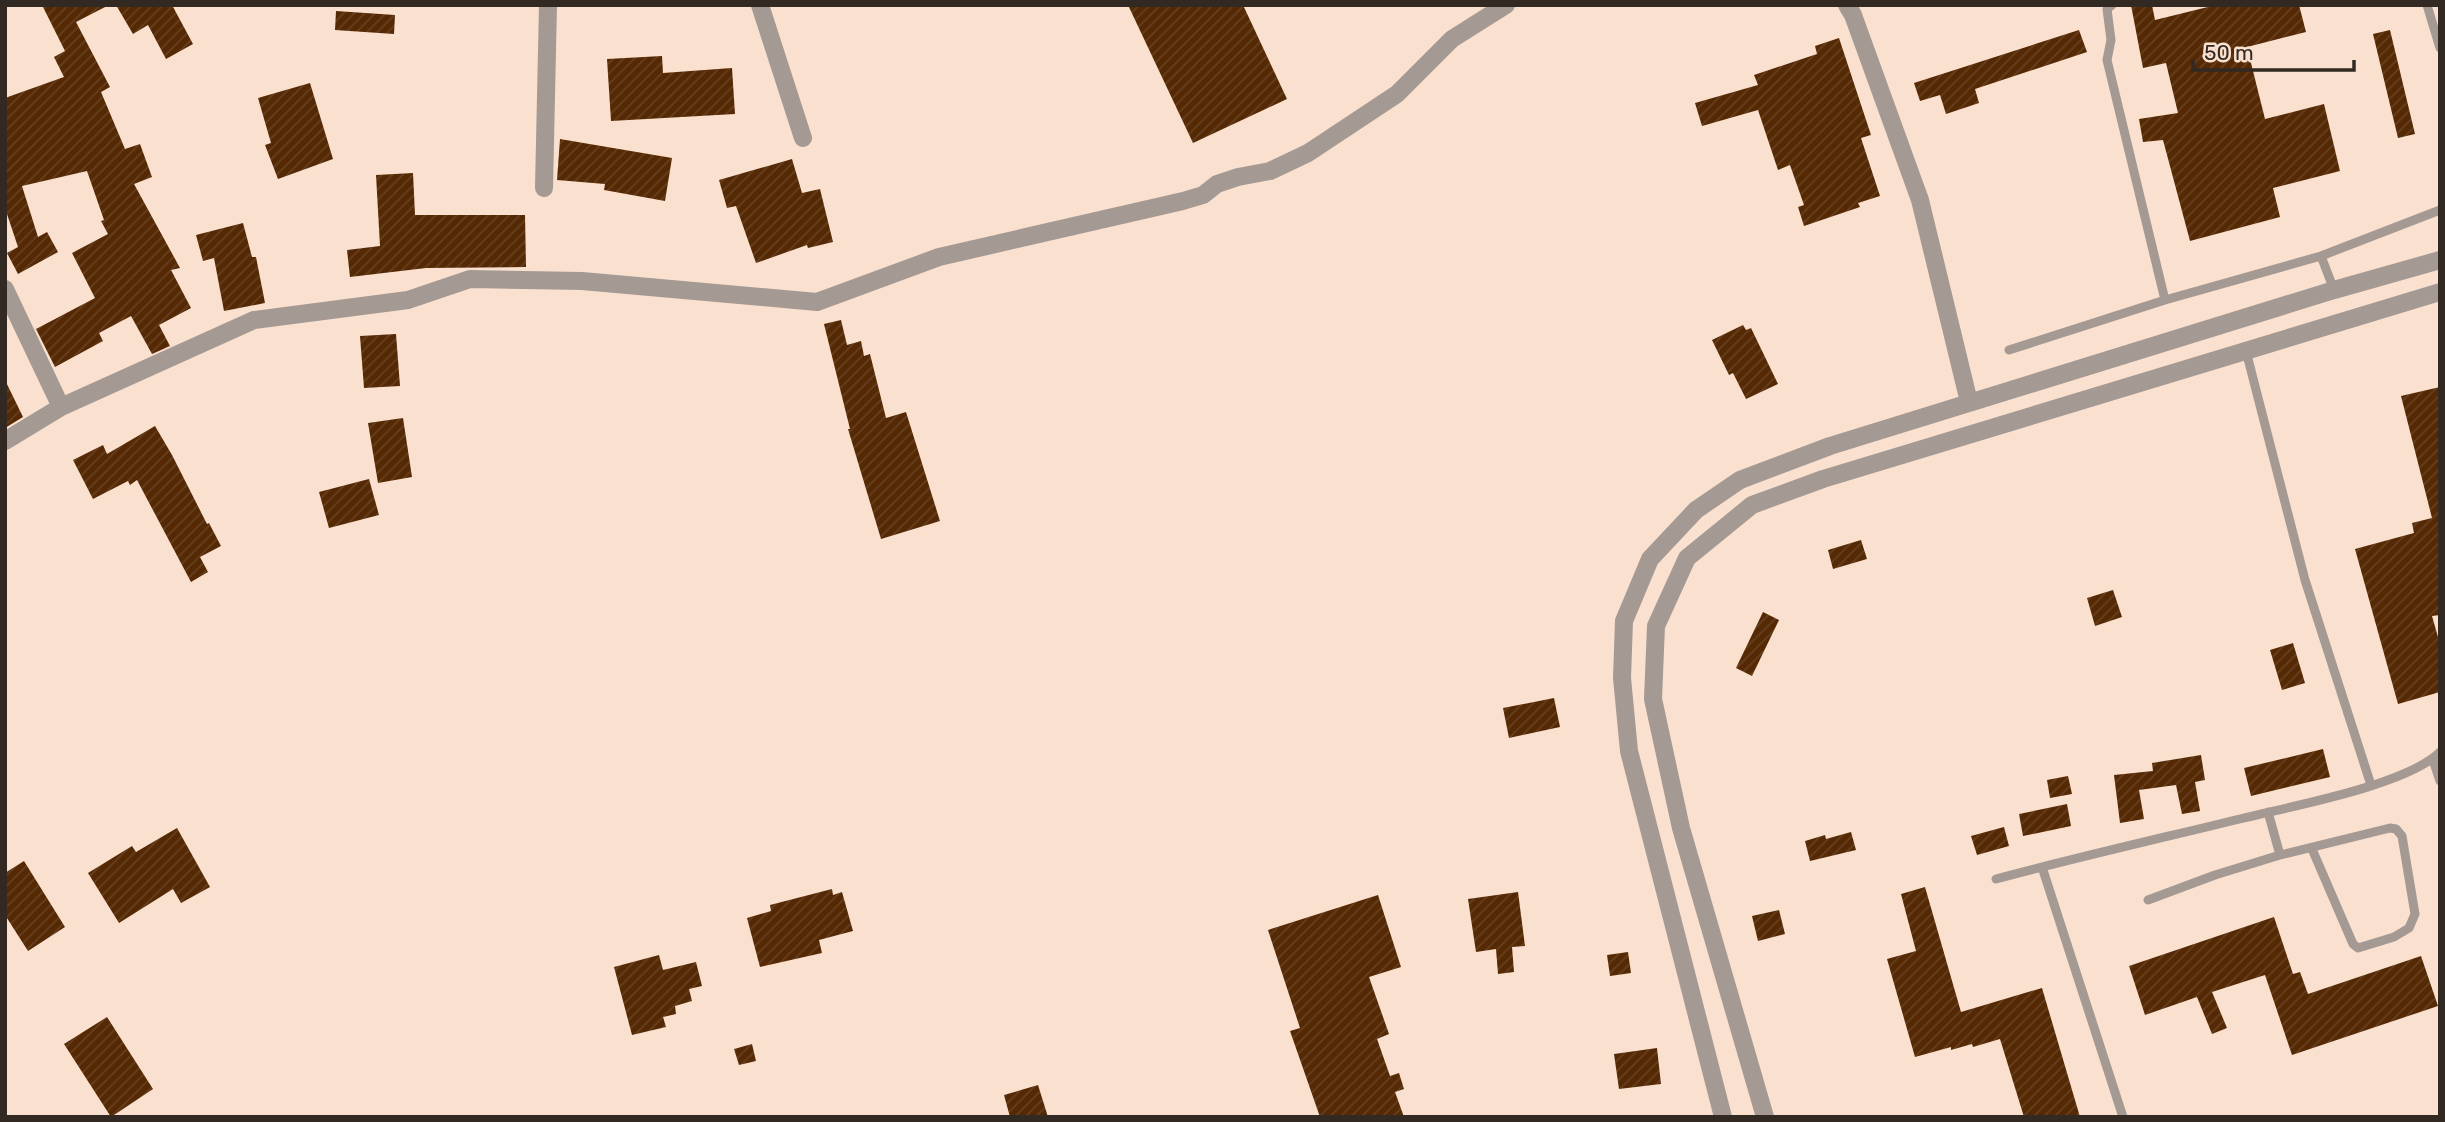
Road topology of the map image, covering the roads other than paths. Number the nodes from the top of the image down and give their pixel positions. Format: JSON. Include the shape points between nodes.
{"nodes":[{"id":1,"x":548,"y":5,"type":"edge"},
{"id":2,"x":760,"y":5,"type":"edge"},
{"id":3,"x":1506,"y":5,"type":"edge"},
{"id":4,"x":1847,"y":5,"type":"edge"},
{"id":5,"x":2112,"y":5,"type":"edge"},
{"id":6,"x":2427,"y":5,"type":"edge"},
{"id":7,"x":2440,"y":48,"type":"edge"},
{"id":8,"x":803,"y":138,"type":"dead end"},
{"id":9,"x":544,"y":188,"type":"dead end"},
{"id":10,"x":2440,"y":210,"type":"edge"},
{"id":11,"x":2321,"y":256,"type":"junction"},
{"id":12,"x":2440,"y":260,"type":"edge"},
{"id":13,"x":5,"y":289,"type":"edge"},
{"id":14,"x":2334,"y":289,"type":"junction"},
{"id":15,"x":2440,"y":292,"type":"edge"},
{"id":16,"x":2165,"y":300,"type":"junction"},
{"id":17,"x":2010,"y":351,"type":"dead end"},
{"id":18,"x":2246,"y":351,"type":"junction"},
{"id":19,"x":1969,"y":402,"type":"junction"},
{"id":20,"x":61,"y":407,"type":"junction"},
{"id":21,"x":5,"y":441,"type":"edge"},
{"id":22,"x":2436,"y":756,"type":"edge"},
{"id":23,"x":2440,"y":781,"type":"edge"},
{"id":24,"x":2371,"y":785,"type":"junction"},
{"id":25,"x":2268,"y":812,"type":"junction"},
{"id":26,"x":2312,"y":849,"type":"junction"},
{"id":27,"x":2280,"y":855,"type":"junction"},
{"id":28,"x":2042,"y":867,"type":"junction"},
{"id":29,"x":1996,"y":879,"type":"dead end"},
{"id":30,"x":2148,"y":900,"type":"dead end"},
{"id":31,"x":1723,"y":1117,"type":"edge"},
{"id":32,"x":1765,"y":1117,"type":"edge"},
{"id":33,"x":2123,"y":1117,"type":"edge"}],
"edges":[{"from":1,"to":9,"type":"street"},
{"from":2,"to":8,"type":"street"},
{"from":3,"to":20,"type":"street","via":[[1452,39],[1397,94],[1308,153],[1182,201],[939,257],[817,302],[582,281],[470,279],[408,300],[254,320]]},
{"from":4,"to":19,"type":"street","via":[[1920,200]]},
{"from":5,"to":16,"type":"lane","via":[[2107,9],[2111,40],[2107,60]]},
{"from":6,"to":7,"type":"lane"},
{"from":10,"to":11,"type":"lane"},
{"from":11,"to":14,"type":"lane"},
{"from":11,"to":16,"type":"lane"},
{"from":12,"to":14,"type":"street"},
{"from":13,"to":20,"type":"street"},
{"from":14,"to":19,"type":"street"},
{"from":15,"to":18,"type":"street"},
{"from":16,"to":17,"type":"lane"},
{"from":18,"to":24,"type":"lane","via":[[2305,580]]},
{"from":18,"to":32,"type":"street","via":[[1823,479],[1752,505],[1687,558],[1656,626],[1653,699],[1681,828]]},
{"from":19,"to":31,"type":"street","via":[[1740,480],[1696,510],[1650,559],[1623,621],[1622,678],[1629,751]]},
{"from":20,"to":21,"type":"street"},
{"from":22,"to":23,"type":"lane"},
{"from":22,"to":24,"type":"lane","via":[[2402,776]]},
{"from":24,"to":25,"type":"lane"},
{"from":25,"to":27,"type":"lane"},
{"from":25,"to":28,"type":"lane"},
{"from":26,"to":26,"type":"lane","via":[[2353,944],[2365,948],[2409,928],[2415,914],[2402,836],[2396,829]]},
{"from":26,"to":27,"type":"lane"},
{"from":27,"to":30,"type":"lane"},
{"from":28,"to":29,"type":"lane"},
{"from":28,"to":33,"type":"lane"}]}
